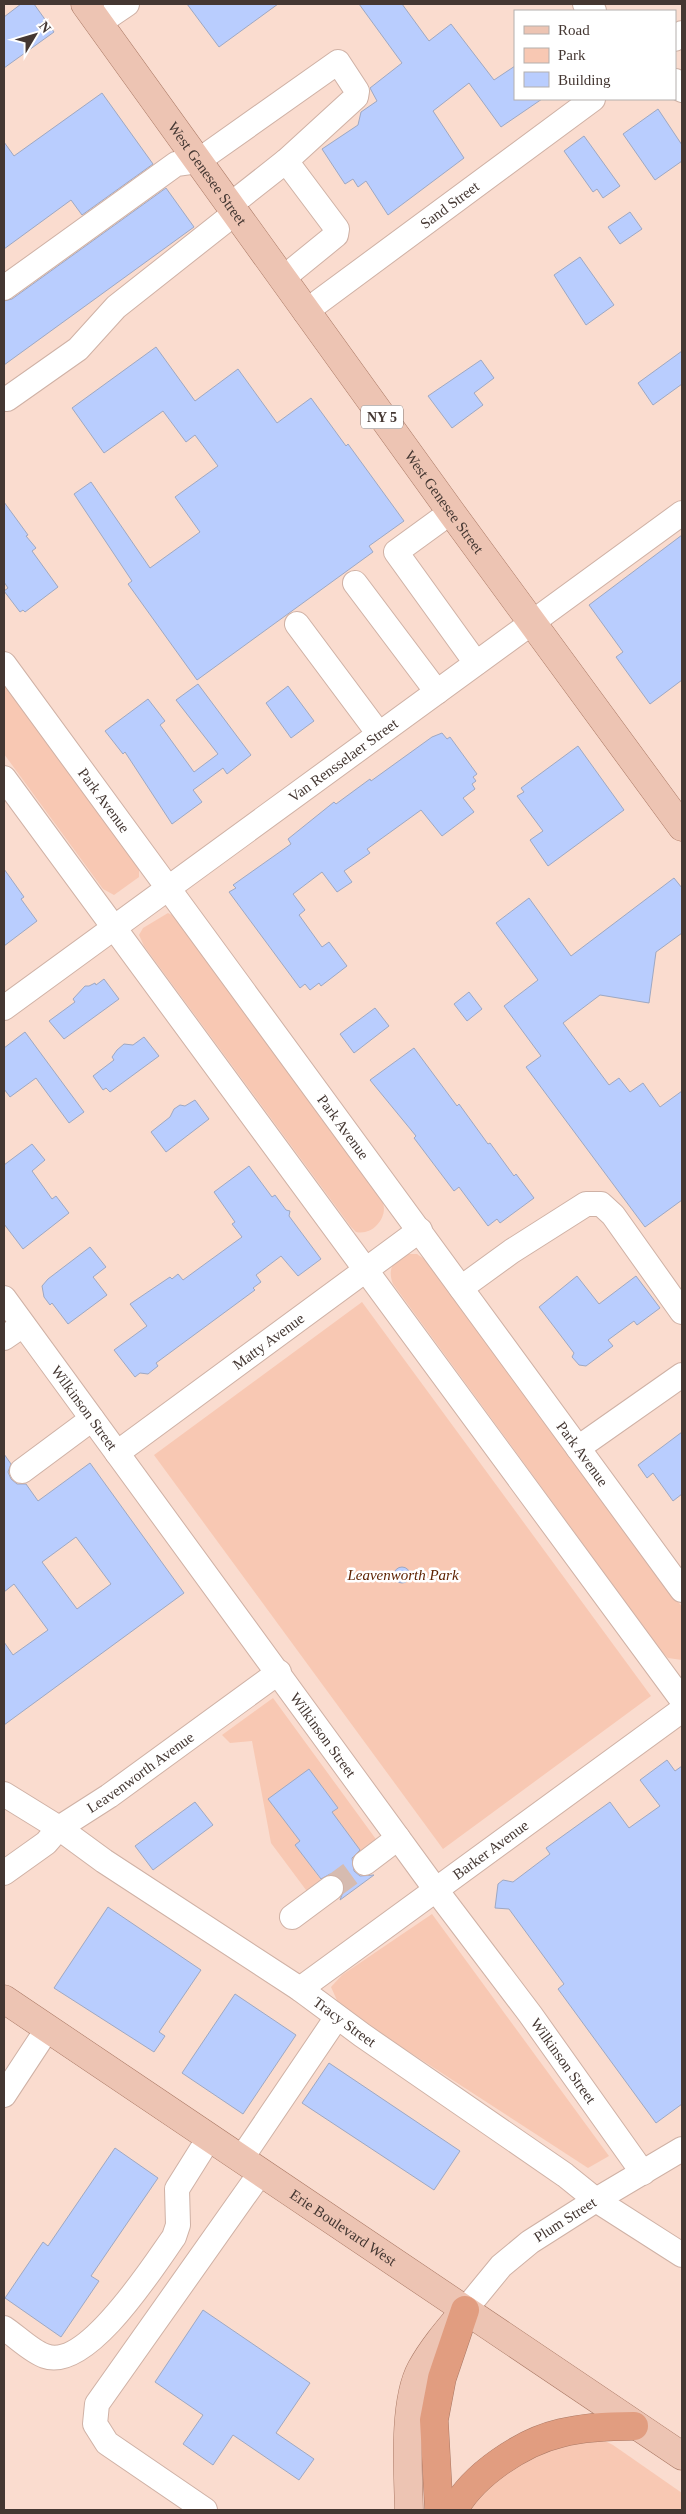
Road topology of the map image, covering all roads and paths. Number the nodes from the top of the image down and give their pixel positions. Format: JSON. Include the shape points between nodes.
{"nodes":[{"id":1,"x":127,"y":4,"type":"edge"},
{"id":2,"x":92,"y":14,"type":"edge"},
{"id":3,"x":592,"y":100,"type":"edge"},
{"id":4,"x":286,"y":160,"type":"junction"},
{"id":5,"x":198,"y":161,"type":"junction"},
{"id":6,"x":232,"y":210,"type":"junction"},
{"id":7,"x":282,"y":279,"type":"junction"},
{"id":8,"x":4,"y":288,"type":"edge"},
{"id":9,"x":305,"y":312,"type":"junction"},
{"id":10,"x":8,"y":399,"type":"dead end"},
{"id":11,"x":451,"y":512,"type":"junction"},
{"id":12,"x":682,"y":513,"type":"edge"},
{"id":13,"x":355,"y":583,"type":"dead end"},
{"id":14,"x":532,"y":623,"type":"junction"},
{"id":15,"x":297,"y":624,"type":"dead end"},
{"id":16,"x":476,"y":663,"type":"junction"},
{"id":17,"x":4,"y":664,"type":"edge"},
{"id":18,"x":437,"y":692,"type":"junction"},
{"id":19,"x":379,"y":734,"type":"junction"},
{"id":20,"x":4,"y":778,"type":"edge"},
{"id":21,"x":682,"y":827,"type":"edge"},
{"id":22,"x":168,"y":888,"type":"junction"},
{"id":23,"x":114,"y":927,"type":"junction"},
{"id":24,"x":4,"y":1008,"type":"edge"},
{"id":25,"x":420,"y":1230,"type":"junction"},
{"id":26,"x":365,"y":1270,"type":"junction"},
{"id":27,"x":461,"y":1288,"type":"junction"},
{"id":28,"x":4,"y":1298,"type":"edge"},
{"id":29,"x":682,"y":1312,"type":"edge"},
{"id":30,"x":23,"y":1324,"type":"junction"},
{"id":31,"x":4,"y":1338,"type":"edge"},
{"id":32,"x":682,"y":1374,"type":"edge"},
{"id":33,"x":92,"y":1419,"type":"junction"},
{"id":34,"x":578,"y":1448,"type":"junction"},
{"id":35,"x":116,"y":1453,"type":"junction"},
{"id":36,"x":22,"y":1472,"type":"dead end"},
{"id":37,"x":682,"y":1590,"type":"edge"},
{"id":38,"x":278,"y":1672,"type":"junction"},
{"id":39,"x":682,"y":1700,"type":"edge"},
{"id":40,"x":682,"y":1710,"type":"edge"},
{"id":41,"x":4,"y":1794,"type":"edge"},
{"id":42,"x":59,"y":1828,"type":"junction"},
{"id":43,"x":398,"y":1838,"type":"junction"},
{"id":44,"x":365,"y":1863,"type":"tunnel mouth"},
{"id":45,"x":4,"y":1873,"type":"edge"},
{"id":46,"x":331,"y":1888,"type":"tunnel mouth"},
{"id":47,"x":436,"y":1890,"type":"junction"},
{"id":48,"x":292,"y":1917,"type":"dead end"},
{"id":49,"x":300,"y":1989,"type":"junction"},
{"id":50,"x":4,"y":1999,"type":"edge"},
{"id":51,"x":337,"y":2017,"type":"junction"},
{"id":52,"x":48,"y":2028,"type":"junction"},
{"id":53,"x":4,"y":2095,"type":"edge"},
{"id":54,"x":209,"y":2138,"type":"junction"},
{"id":55,"x":682,"y":2149,"type":"edge"},
{"id":56,"x":251,"y":2166,"type":"junction"},
{"id":57,"x":643,"y":2173,"type":"junction"},
{"id":58,"x":596,"y":2200,"type":"junction"},
{"id":59,"x":682,"y":2255,"type":"edge"},
{"id":60,"x":465,"y":2310,"type":"junction"},
{"id":61,"x":4,"y":2328,"type":"edge"},
{"id":62,"x":634,"y":2426,"type":"junction"},
{"id":63,"x":682,"y":2456,"type":"edge"},
{"id":64,"x":205,"y":2510,"type":"edge"},
{"id":65,"x":409,"y":2510,"type":"edge"},
{"id":66,"x":439,"y":2510,"type":"edge"},
{"id":67,"x":454,"y":2510,"type":"edge"}],
"edges":[{"from":1,"to":2,"type":"street"},
{"from":2,"to":5,"type":"main road","name":"West Genesee Street","number":"NY 5"},
{"from":3,"to":9,"type":"street","name":"Sand Street"},
{"from":4,"to":5,"type":"street","via":[[356,97],[357,91],[338,62]]},
{"from":4,"to":6,"type":"street"},
{"from":4,"to":7,"type":"street","via":[[338,232]]},
{"from":5,"to":6,"type":"main road","name":"West Genesee Street","number":"NY 5"},
{"from":5,"to":8,"type":"street","via":[[176,164]]},
{"from":6,"to":7,"type":"main road","name":"West Genesee Street","number":"NY 5"},
{"from":6,"to":10,"type":"street","via":[[116,306],[78,348]]},
{"from":7,"to":9,"type":"main road","name":"West Genesee Street","number":"NY 5"},
{"from":9,"to":11,"type":"main road","name":"West Genesee Street","number":"NY 5"},
{"from":11,"to":14,"type":"main road","name":"West Genesee Street","number":"NY 5"},
{"from":11,"to":16,"type":"street","via":[[396,552]]},
{"from":12,"to":14,"type":"street","name":"Van Rensselaer Street"},
{"from":13,"to":18,"type":"street"},
{"from":14,"to":16,"type":"street","name":"Van Rensselaer Street"},
{"from":14,"to":21,"type":"main road","name":"West Genesee Street","number":"NY 5"},
{"from":15,"to":19,"type":"street"},
{"from":16,"to":18,"type":"street","name":"Van Rensselaer Street"},
{"from":17,"to":22,"type":"street","name":"Park Avenue"},
{"from":18,"to":19,"type":"street","name":"Van Rensselaer Street"},
{"from":19,"to":22,"type":"street","name":"Van Rensselaer Street"},
{"from":20,"to":23,"type":"street"},
{"from":22,"to":23,"type":"street","name":"Van Rensselaer Street"},
{"from":22,"to":25,"type":"street","name":"Park Avenue"},
{"from":23,"to":24,"type":"street","name":"Van Rensselaer Street"},
{"from":23,"to":26,"type":"street"},
{"from":25,"to":26,"type":"street","name":"Matty Avenue"},
{"from":25,"to":27,"type":"street","name":"Park Avenue"},
{"from":26,"to":35,"type":"street","name":"Matty Avenue"},
{"from":26,"to":39,"type":"street"},
{"from":27,"to":29,"type":"street","via":[[586,1204],[601,1204],[613,1215]]},
{"from":27,"to":34,"type":"street","name":"Park Avenue"},
{"from":28,"to":30,"type":"street","name":"Wilkinson Street"},
{"from":30,"to":31,"type":"street"},
{"from":30,"to":33,"type":"street","name":"Wilkinson Street"},
{"from":32,"to":34,"type":"street"},
{"from":33,"to":35,"type":"street","name":"Wilkinson Street"},
{"from":33,"to":36,"type":"street"},
{"from":34,"to":37,"type":"street","name":"Park Avenue"},
{"from":35,"to":38,"type":"street","name":"Wilkinson Street"},
{"from":38,"to":42,"type":"street","name":"Leavenworth Avenue","via":[[109,1796]]},
{"from":38,"to":43,"type":"street","name":"Wilkinson Street"},
{"from":40,"to":47,"type":"street","name":"Barker Avenue"},
{"from":41,"to":42,"type":"street","name":"Tracy Street"},
{"from":42,"to":45,"type":"street","name":"Leavenworth Avenue","via":[[46,1843]]},
{"from":42,"to":49,"type":"street","name":"Tracy Street","via":[[144,1888]]},
{"from":43,"to":44,"type":"street"},
{"from":43,"to":47,"type":"street","name":"Wilkinson Street"},
{"from":46,"to":48,"type":"street"},
{"from":47,"to":49,"type":"street","name":"Barker Avenue"},
{"from":47,"to":57,"type":"street","name":"Wilkinson Street","via":[[530,2014]]},
{"from":49,"to":51,"type":"street","name":"Tracy Street"},
{"from":50,"to":52,"type":"main road","name":"Erie Boulevard West"},
{"from":51,"to":56,"type":"street"},
{"from":51,"to":58,"type":"street","name":"Tracy Street","via":[[565,2175]]},
{"from":52,"to":53,"type":"street"},
{"from":52,"to":54,"type":"main road","name":"Erie Boulevard West"},
{"from":54,"to":56,"type":"main road","name":"Erie Boulevard West"},
{"from":54,"to":61,"type":"street","via":[[177,2189],[178,2226],[174,2237],[134,2296],[100,2332],[68,2355],[46,2357]]},
{"from":55,"to":57,"type":"street","name":"Plum Street"},
{"from":56,"to":60,"type":"main road","name":"Erie Boulevard West"},
{"from":56,"to":64,"type":"street","via":[[97,2404],[94,2424],[107,2443]]},
{"from":57,"to":58,"type":"street","name":"Plum Street"},
{"from":58,"to":59,"type":"street","name":"Tracy Street"},
{"from":58,"to":60,"type":"street","name":"Plum Street","via":[[530,2242],[501,2266]]},
{"from":60,"to":62,"type":"main road","name":"Erie Boulevard West"},
{"from":60,"to":65,"type":"main road","via":[[442,2336],[420,2370],[410,2400]]},
{"from":60,"to":66,"type":"highway","via":[[442,2378],[434,2420]]},
{"from":62,"to":63,"type":"main road","name":"Erie Boulevard West"},
{"from":62,"to":67,"type":"highway","via":[[597,2426],[559,2433],[517,2451],[485,2473],[460,2498]]}]}
